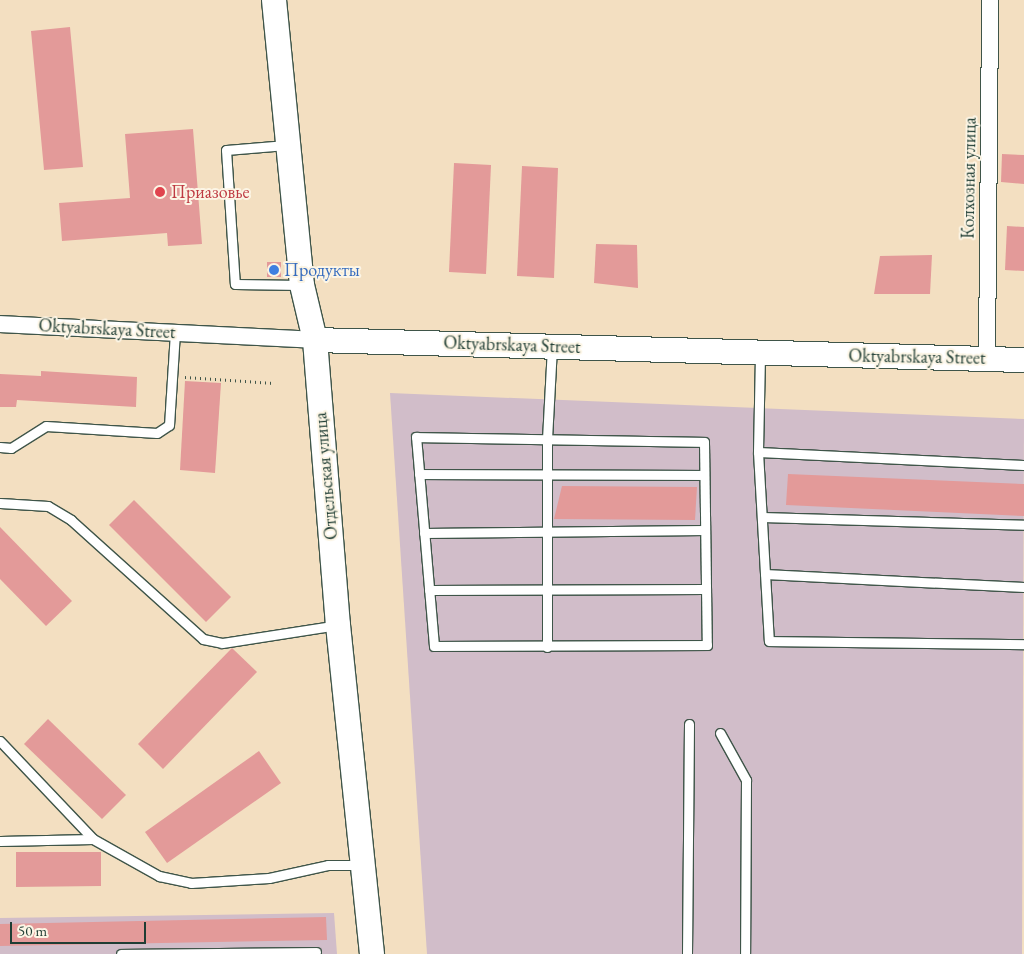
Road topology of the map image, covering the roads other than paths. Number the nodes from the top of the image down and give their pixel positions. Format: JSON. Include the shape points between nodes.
{"nodes":[{"id":1,"x":274,"y":0,"type":"edge"},
{"id":2,"x":990,"y":0,"type":"edge"},
{"id":3,"x":288,"y":145,"type":"junction"},
{"id":4,"x":302,"y":285,"type":"junction"},
{"id":5,"x":0,"y":324,"type":"edge"},
{"id":6,"x":175,"y":332,"type":"junction"},
{"id":7,"x":314,"y":340,"type":"junction"},
{"id":8,"x":552,"y":346,"type":"junction"},
{"id":9,"x":760,"y":355,"type":"junction"},
{"id":10,"x":987,"y":357,"type":"junction"},
{"id":11,"x":1024,"y":360,"type":"edge"},
{"id":12,"x":547,"y":439,"type":"junction"},
{"id":13,"x":0,"y":447,"type":"edge"},
{"id":14,"x":758,"y":452,"type":"junction"},
{"id":15,"x":1024,"y":464,"type":"edge"},
{"id":16,"x":419,"y":474,"type":"junction"},
{"id":17,"x":704,"y":475,"type":"junction"},
{"id":18,"x":547,"y":477,"type":"junction"},
{"id":19,"x":0,"y":504,"type":"edge"},
{"id":20,"x":762,"y":517,"type":"junction"},
{"id":21,"x":1024,"y":525,"type":"edge"},
{"id":22,"x":705,"y":530,"type":"junction"},
{"id":23,"x":547,"y":532,"type":"junction"},
{"id":24,"x":424,"y":533,"type":"junction"},
{"id":25,"x":765,"y":574,"type":"junction"},
{"id":26,"x":1024,"y":587,"type":"edge"},
{"id":27,"x":706,"y":589,"type":"junction"},
{"id":28,"x":429,"y":590,"type":"junction"},
{"id":29,"x":547,"y":590,"type":"junction"},
{"id":30,"x":338,"y":625,"type":"junction"},
{"id":31,"x":1024,"y":644,"type":"edge"},
{"id":32,"x":547,"y":647,"type":"junction"},
{"id":33,"x":689,"y":724,"type":"dead end"},
{"id":34,"x":720,"y":733,"type":"dead end"},
{"id":35,"x":0,"y":741,"type":"edge"},
{"id":36,"x":93,"y":839,"type":"junction"},
{"id":37,"x":0,"y":841,"type":"edge"},
{"id":38,"x":363,"y":865,"type":"junction"},
{"id":39,"x":316,"y":952,"type":"dead end"},
{"id":40,"x":121,"y":954,"type":"edge"},
{"id":41,"x":372,"y":954,"type":"edge"},
{"id":42,"x":687,"y":954,"type":"edge"},
{"id":43,"x":745,"y":954,"type":"edge"}],
"edges":[{"from":1,"to":3,"type":"street","name":"Отдельская улица"},
{"from":2,"to":10,"type":"street","name":"Колхозная улица"},
{"from":3,"to":4,"type":"street","name":"Отдельская улица"},
{"from":3,"to":4,"type":"lane","via":[[226,150],[235,284]]},
{"from":4,"to":7,"type":"street","name":"Отдельская улица"},
{"from":5,"to":6,"type":"street","name":"Oktyabrskaya Street"},
{"from":6,"to":7,"type":"street","name":"Oktyabrskaya Street"},
{"from":6,"to":13,"type":"lane","via":[[169,424],[157,433],[46,426],[11,448]]},
{"from":7,"to":8,"type":"street","name":"Oktyabrskaya Street"},
{"from":7,"to":30,"type":"street","name":"Отдельская улица"},
{"from":8,"to":9,"type":"street","name":"Oktyabrskaya Street"},
{"from":8,"to":12,"type":"lane"},
{"from":9,"to":10,"type":"street","name":"Oktyabrskaya Street"},
{"from":9,"to":14,"type":"lane"},
{"from":10,"to":11,"type":"street","name":"Oktyabrskaya Street"},
{"from":12,"to":16,"type":"lane","via":[[416,437]]},
{"from":12,"to":17,"type":"lane","via":[[704,442]]},
{"from":12,"to":18,"type":"lane"},
{"from":14,"to":15,"type":"lane"},
{"from":14,"to":20,"type":"lane"},
{"from":16,"to":18,"type":"lane"},
{"from":16,"to":24,"type":"lane"},
{"from":17,"to":18,"type":"lane"},
{"from":17,"to":22,"type":"lane"},
{"from":18,"to":23,"type":"lane"},
{"from":19,"to":30,"type":"lane","via":[[48,506],[71,520],[203,640],[222,643]]},
{"from":20,"to":21,"type":"lane"},
{"from":20,"to":25,"type":"lane"},
{"from":22,"to":23,"type":"lane"},
{"from":22,"to":27,"type":"lane"},
{"from":23,"to":24,"type":"lane"},
{"from":23,"to":29,"type":"lane"},
{"from":24,"to":28,"type":"lane"},
{"from":25,"to":26,"type":"lane"},
{"from":25,"to":31,"type":"lane","via":[[769,641]]},
{"from":27,"to":29,"type":"lane"},
{"from":27,"to":32,"type":"lane","via":[[708,645]]},
{"from":28,"to":29,"type":"lane"},
{"from":28,"to":32,"type":"lane","via":[[434,646]]},
{"from":29,"to":32,"type":"lane"},
{"from":30,"to":38,"type":"street","name":"Отдельская улица"},
{"from":33,"to":42,"type":"lane"},
{"from":34,"to":43,"type":"lane","via":[[746,780]]},
{"from":35,"to":36,"type":"lane"},
{"from":36,"to":37,"type":"lane"},
{"from":36,"to":38,"type":"lane","via":[[159,876],[191,883],[269,878],[328,865]]},
{"from":38,"to":41,"type":"street","name":"Отдельская улица"},
{"from":39,"to":40,"type":"lane"}]}
